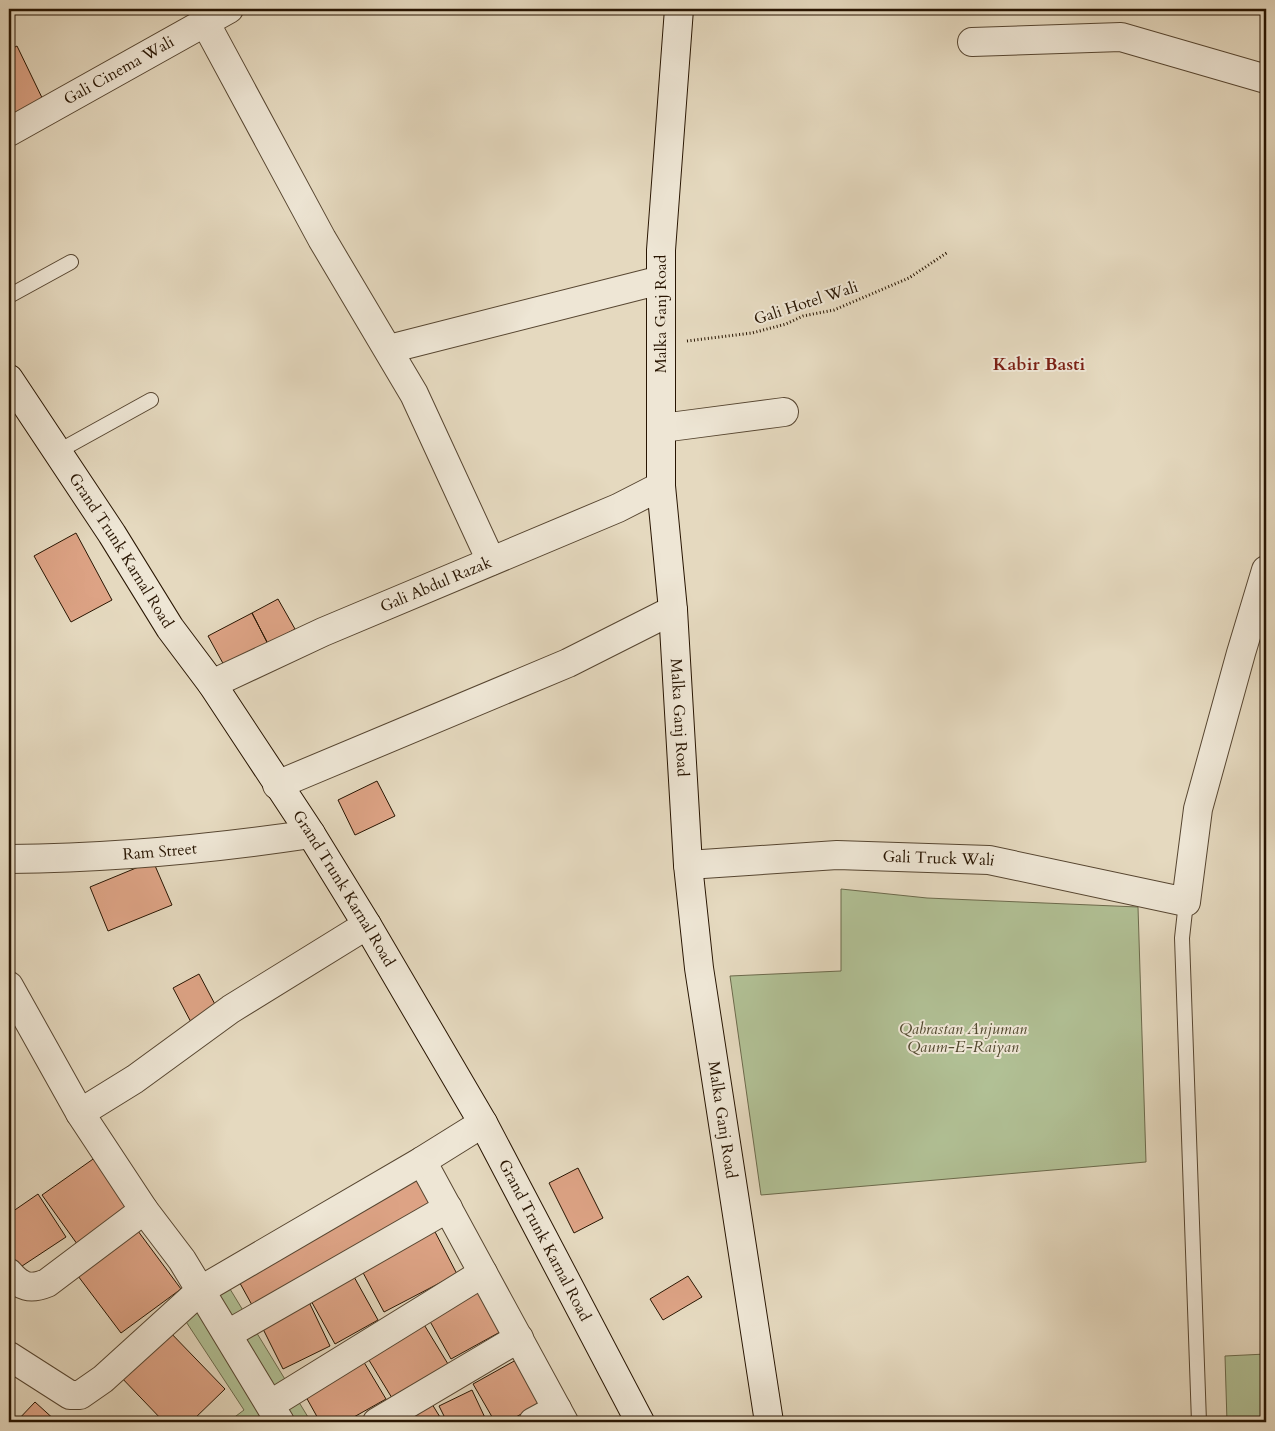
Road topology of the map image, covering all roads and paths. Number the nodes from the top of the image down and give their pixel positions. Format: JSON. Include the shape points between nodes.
{"nodes":[{"id":1,"x":229,"y":9,"type":"edge"},
{"id":2,"x":679,"y":9,"type":"edge"},
{"id":3,"x":206,"y":22,"type":"junction"},
{"id":4,"x":972,"y":42,"type":"dead end"},
{"id":5,"x":1266,"y":79,"type":"edge"},
{"id":6,"x":9,"y":132,"type":"edge"},
{"id":7,"x":948,"y":252,"type":"dead end"},
{"id":8,"x":71,"y":262,"type":"dead end"},
{"id":9,"x":661,"y":280,"type":"junction"},
{"id":10,"x":9,"y":296,"type":"edge"},
{"id":11,"x":661,"y":343,"type":"junction"},
{"id":12,"x":389,"y":349,"type":"junction"},
{"id":13,"x":9,"y":379,"type":"edge"},
{"id":14,"x":151,"y":400,"type":"dead end"},
{"id":15,"x":784,"y":412,"type":"dead end"},
{"id":16,"x":662,"y":428,"type":"junction"},
{"id":17,"x":58,"y":452,"type":"junction"},
{"id":18,"x":661,"y":486,"type":"junction"},
{"id":19,"x":491,"y":561,"type":"junction"},
{"id":20,"x":1266,"y":570,"type":"edge"},
{"id":21,"x":673,"y":610,"type":"junction"},
{"id":22,"x":212,"y":684,"type":"junction"},
{"id":23,"x":277,"y":785,"type":"junction"},
{"id":24,"x":311,"y":834,"type":"junction"},
{"id":25,"x":9,"y":858,"type":"edge"},
{"id":26,"x":688,"y":865,"type":"junction"},
{"id":27,"x":1186,"y":902,"type":"junction"},
{"id":28,"x":367,"y":925,"type":"junction"},
{"id":29,"x":9,"y":986,"type":"edge"},
{"id":30,"x":80,"y":1113,"type":"junction"},
{"id":31,"x":483,"y":1122,"type":"junction"},
{"id":32,"x":422,"y":1161,"type":"junction"},
{"id":33,"x":448,"y":1208,"type":"junction"},
{"id":34,"x":144,"y":1210,"type":"junction"},
{"id":35,"x":483,"y":1272,"type":"junction"},
{"id":36,"x":9,"y":1273,"type":"edge"},
{"id":37,"x":201,"y":1290,"type":"junction"},
{"id":38,"x":228,"y":1334,"type":"junction"},
{"id":39,"x":519,"y":1338,"type":"junction"},
{"id":40,"x":9,"y":1356,"type":"edge"},
{"id":41,"x":276,"y":1413,"type":"edge"},
{"id":42,"x":561,"y":1416,"type":"edge"},
{"id":43,"x":377,"y":1422,"type":"edge"},
{"id":44,"x":533,"y":1422,"type":"edge"},
{"id":45,"x":640,"y":1422,"type":"edge"},
{"id":46,"x":769,"y":1422,"type":"edge"},
{"id":47,"x":1199,"y":1422,"type":"edge"}],
"edges":[{"from":1,"to":3,"type":"street","name":"Gali Cinema Wali"},
{"from":2,"to":9,"type":"street","name":"Malka Ganj Road"},
{"from":3,"to":6,"type":"street","name":"Gali Cinema Wali"},
{"from":3,"to":12,"type":"street","via":[[322,239]]},
{"from":4,"to":5,"type":"street","via":[[1121,37]]},
{"from":7,"to":11,"type":"path","name":"Gali Hotel Wali","via":[[908,278],[834,310],[803,316],[752,333]]},
{"from":8,"to":10,"type":"lane"},
{"from":9,"to":11,"type":"street","name":"Malka Ganj Road"},
{"from":9,"to":12,"type":"street"},
{"from":11,"to":16,"type":"street","name":"Malka Ganj Road"},
{"from":12,"to":19,"type":"street","via":[[439,443]]},
{"from":13,"to":17,"type":"street","name":"Grand Trunk Karnal Road"},
{"from":14,"to":17,"type":"lane"},
{"from":15,"to":16,"type":"street"},
{"from":16,"to":18,"type":"street","name":"Malka Ganj Road"},
{"from":17,"to":22,"type":"street","name":"Grand Trunk Karnal Road","via":[[170,628]]},
{"from":18,"to":19,"type":"street","name":"Gali Abdul Razak","via":[[618,508]]},
{"from":18,"to":21,"type":"street","name":"Malka Ganj Road"},
{"from":19,"to":22,"type":"street","name":"Gali Abdul Razak","via":[[323,632]]},
{"from":20,"to":27,"type":"street","via":[[1198,809]]},
{"from":21,"to":23,"type":"street","via":[[568,663]]},
{"from":21,"to":26,"type":"street","name":"Malka Ganj Road"},
{"from":22,"to":23,"type":"street","name":"Grand Trunk Karnal Road"},
{"from":23,"to":24,"type":"street","name":"Grand Trunk Karnal Road"},
{"from":24,"to":25,"type":"street","name":"Ram Street","via":[[242,844],[74,858]]},
{"from":24,"to":28,"type":"street","name":"Grand Trunk Karnal Road"},
{"from":26,"to":27,"type":"street","name":"Gali Truck Wali","via":[[837,855],[989,860]]},
{"from":26,"to":46,"type":"street","name":"Malka Ganj Road","via":[[699,968]]},
{"from":27,"to":47,"type":"lane","via":[[1182,938]]},
{"from":28,"to":30,"type":"street","via":[[231,1009],[135,1079]]},
{"from":28,"to":31,"type":"street","name":"Grand Trunk Karnal Road"},
{"from":29,"to":30,"type":"street"},
{"from":30,"to":34,"type":"street"},
{"from":31,"to":32,"type":"street"},
{"from":31,"to":45,"type":"street","name":"Grand Trunk Karnal Road"},
{"from":32,"to":33,"type":"street"},
{"from":32,"to":37,"type":"street"},
{"from":33,"to":35,"type":"street"},
{"from":33,"to":38,"type":"street"},
{"from":34,"to":36,"type":"street","via":[[47,1283],[35,1288],[25,1287]]},
{"from":34,"to":37,"type":"street"},
{"from":35,"to":39,"type":"street"},
{"from":35,"to":41,"type":"street"},
{"from":37,"to":38,"type":"street"},
{"from":37,"to":40,"type":"street","via":[[103,1379],[80,1395],[70,1395]]},
{"from":38,"to":41,"type":"street"},
{"from":39,"to":42,"type":"street"},
{"from":39,"to":43,"type":"street"},
{"from":42,"to":44,"type":"street"}]}
